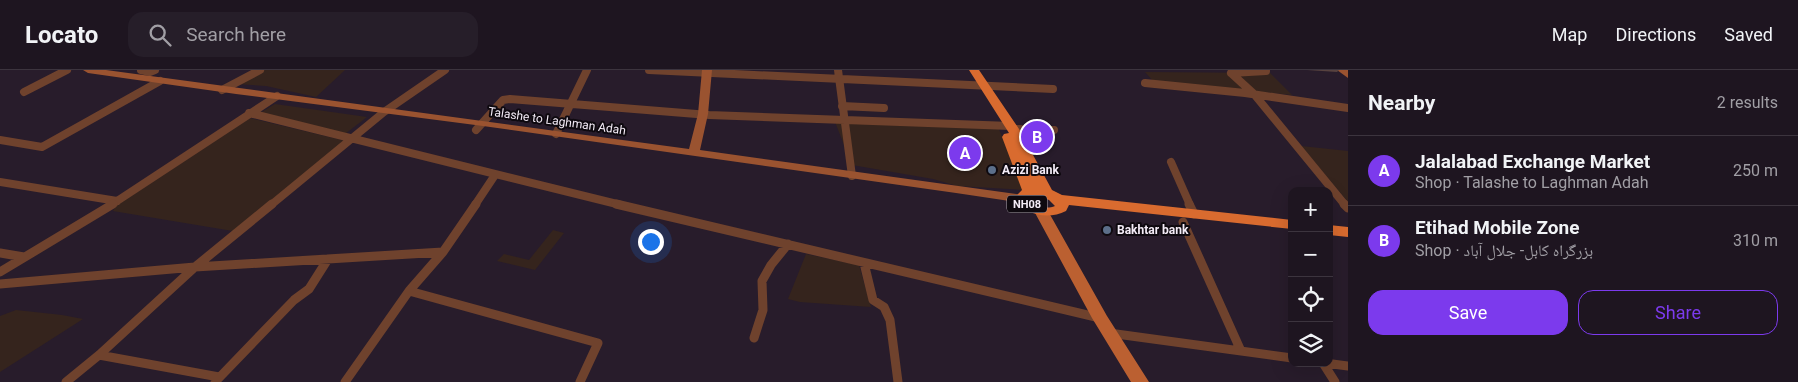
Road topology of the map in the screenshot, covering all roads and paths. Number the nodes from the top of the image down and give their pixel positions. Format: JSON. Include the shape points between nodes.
{"nodes":[{"id":1,"x":67,"y":70,"type":"edge"},
{"id":2,"x":88,"y":70,"type":"edge"},
{"id":3,"x":122,"y":70,"type":"edge"},
{"id":4,"x":141,"y":70,"type":"edge"},
{"id":5,"x":154,"y":70,"type":"edge"},
{"id":6,"x":260,"y":70,"type":"edge"},
{"id":7,"x":445,"y":70,"type":"edge"},
{"id":8,"x":587,"y":70,"type":"edge"},
{"id":9,"x":649,"y":70,"type":"edge"},
{"id":10,"x":657,"y":70,"type":"edge"},
{"id":11,"x":838,"y":70,"type":"edge"},
{"id":12,"x":966,"y":70,"type":"edge"},
{"id":13,"x":974,"y":70,"type":"edge"},
{"id":14,"x":1342,"y":70,"type":"edge"},
{"id":15,"x":1266,"y":71,"type":"edge"},
{"id":16,"x":707,"y":72,"type":"edge"},
{"id":17,"x":107,"y":73,"type":"junction"},
{"id":18,"x":1348,"y":76,"type":"edge"},
{"id":19,"x":839,"y":79,"type":"junction"},
{"id":20,"x":160,"y":81,"type":"junction"},
{"id":21,"x":1145,"y":83,"type":"dead end"},
{"id":22,"x":979,"y":85,"type":"junction"},
{"id":23,"x":1053,"y":89,"type":"dead end"},
{"id":24,"x":222,"y":90,"type":"junction"},
{"id":25,"x":24,"y":92,"type":"dead end"},
{"id":26,"x":1254,"y":94,"type":"junction"},
{"id":27,"x":277,"y":96,"type":"junction"},
{"id":28,"x":570,"y":104,"type":"junction"},
{"id":29,"x":842,"y":106,"type":"junction"},
{"id":30,"x":884,"y":108,"type":"dead end"},
{"id":31,"x":1348,"y":108,"type":"edge"},
{"id":32,"x":384,"y":112,"type":"junction"},
{"id":33,"x":249,"y":113,"type":"junction"},
{"id":34,"x":703,"y":114,"type":"junction"},
{"id":35,"x":844,"y":121,"type":"junction"},
{"id":36,"x":478,"y":127,"type":"junction"},
{"id":37,"x":1009,"y":127,"type":"junction"},
{"id":38,"x":1054,"y":130,"type":"dead end"},
{"id":39,"x":556,"y":134,"type":"junction"},
{"id":40,"x":351,"y":139,"type":"junction"},
{"id":41,"x":0,"y":140,"type":"edge"},
{"id":42,"x":694,"y":152,"type":"junction"},
{"id":43,"x":1171,"y":162,"type":"dead end"},
{"id":44,"x":494,"y":175,"type":"junction"},
{"id":45,"x":852,"y":176,"type":"junction"},
{"id":46,"x":0,"y":182,"type":"edge"},
{"id":47,"x":1027,"y":196,"type":"junction"},
{"id":48,"x":1055,"y":200,"type":"junction"},
{"id":49,"x":117,"y":201,"type":"junction"},
{"id":50,"x":1348,"y":208,"type":"edge"},
{"id":51,"x":1040,"y":211,"type":"junction"},
{"id":52,"x":1188,"y":218,"type":"junction"},
{"id":53,"x":1288,"y":226,"type":"edge"},
{"id":54,"x":1333,"y":230,"type":"edge"},
{"id":55,"x":1348,"y":232,"type":"edge"},
{"id":56,"x":1288,"y":233,"type":"edge"},
{"id":57,"x":1333,"y":238,"type":"edge"},
{"id":58,"x":1348,"y":240,"type":"edge"},
{"id":59,"x":788,"y":244,"type":"junction"},
{"id":60,"x":443,"y":252,"type":"junction"},
{"id":61,"x":0,"y":253,"type":"edge"},
{"id":62,"x":24,"y":257,"type":"junction"},
{"id":63,"x":328,"y":259,"type":"junction"},
{"id":64,"x":864,"y":262,"type":"junction"},
{"id":65,"x":195,"y":267,"type":"junction"},
{"id":66,"x":0,"y":272,"type":"edge"},
{"id":67,"x":0,"y":284,"type":"edge"},
{"id":68,"x":409,"y":291,"type":"junction"},
{"id":69,"x":1100,"y":318,"type":"junction"},
{"id":70,"x":1108,"y":333,"type":"junction"},
{"id":71,"x":754,"y":338,"type":"dead end"},
{"id":72,"x":1242,"y":351,"type":"junction"},
{"id":73,"x":99,"y":355,"type":"junction"},
{"id":74,"x":1288,"y":357,"type":"edge"},
{"id":75,"x":1333,"y":364,"type":"edge"},
{"id":76,"x":1348,"y":366,"type":"edge"},
{"id":77,"x":1326,"y":367,"type":"edge"},
{"id":78,"x":217,"y":380,"type":"edge"},
{"id":79,"x":66,"y":382,"type":"edge"},
{"id":80,"x":345,"y":382,"type":"edge"},
{"id":81,"x":580,"y":382,"type":"edge"},
{"id":82,"x":898,"y":382,"type":"edge"},
{"id":83,"x":1140,"y":382,"type":"edge"},
{"id":84,"x":1335,"y":382,"type":"edge"}],
"edges":[{"from":1,"to":25,"type":"street"},
{"from":2,"to":17,"type":"main road","name":"Talashe to Laghman Adah"},
{"from":3,"to":17,"type":"street"},
{"from":4,"to":5,"type":"street"},
{"from":6,"to":24,"type":"street"},
{"from":7,"to":32,"type":"street"},
{"from":8,"to":28,"type":"street"},
{"from":9,"to":10,"type":"street"},
{"from":10,"to":16,"type":"street"},
{"from":11,"to":19,"type":"street"},
{"from":12,"to":22,"type":"highway","number":"NH08"},
{"from":13,"to":22,"type":"highway","number":"NH08"},
{"from":14,"to":18,"type":"main road"},
{"from":15,"to":26,"type":"street","via":[[1232,73]]},
{"from":16,"to":19,"type":"street"},
{"from":16,"to":34,"type":"main road"},
{"from":17,"to":20,"type":"main road","name":"Talashe to Laghman Adah"},
{"from":19,"to":22,"type":"street"},
{"from":19,"to":29,"type":"street"},
{"from":20,"to":24,"type":"main road","name":"Talashe to Laghman Adah"},
{"from":20,"to":41,"type":"street","via":[[42,147]]},
{"from":21,"to":26,"type":"street"},
{"from":22,"to":23,"type":"street"},
{"from":22,"to":37,"type":"highway","number":"NH08"},
{"from":24,"to":27,"type":"main road","name":"Talashe to Laghman Adah"},
{"from":26,"to":31,"type":"street"},
{"from":26,"to":50,"type":"street"},
{"from":27,"to":32,"type":"main road","name":"Talashe to Laghman Adah"},
{"from":27,"to":33,"type":"street"},
{"from":28,"to":34,"type":"street"},
{"from":28,"to":36,"type":"street","via":[[503,100]]},
{"from":28,"to":39,"type":"street"},
{"from":29,"to":30,"type":"street"},
{"from":29,"to":35,"type":"street"},
{"from":32,"to":36,"type":"main road","name":"Talashe to Laghman Adah"},
{"from":32,"to":40,"type":"street"},
{"from":33,"to":40,"type":"street"},
{"from":33,"to":49,"type":"street"},
{"from":34,"to":35,"type":"street"},
{"from":34,"to":42,"type":"main road"},
{"from":35,"to":37,"type":"street"},
{"from":35,"to":45,"type":"street"},
{"from":36,"to":39,"type":"main road","name":"Talashe to Laghman Adah"},
{"from":37,"to":38,"type":"street"},
{"from":37,"to":47,"type":"highway","number":"NH08"},
{"from":37,"to":48,"type":"highway","number":"NH08"},
{"from":39,"to":42,"type":"main road","name":"Talashe to Laghman Adah"},
{"from":40,"to":44,"type":"street"},
{"from":40,"to":65,"type":"street"},
{"from":42,"to":45,"type":"main road","name":"Talashe to Laghman Adah"},
{"from":43,"to":52,"type":"street"},
{"from":44,"to":59,"type":"street"},
{"from":44,"to":60,"type":"street"},
{"from":45,"to":47,"type":"main road","name":"Talashe to Laghman Adah"},
{"from":46,"to":49,"type":"street"},
{"from":47,"to":48,"type":"highway","number":"NH08"},
{"from":47,"to":51,"type":"highway","number":"NH08","via":[[1029,206]]},
{"from":48,"to":51,"type":"highway","number":"NH08","via":[[1052,212]]},
{"from":48,"to":52,"type":"highway","number":"NH08"},
{"from":49,"to":62,"type":"street"},
{"from":51,"to":69,"type":"main road"},
{"from":52,"to":53,"type":"highway","number":"NH08"},
{"from":52,"to":56,"type":"highway","number":"NH08"},
{"from":52,"to":72,"type":"street"},
{"from":54,"to":55,"type":"highway"},
{"from":57,"to":58,"type":"highway"},
{"from":59,"to":64,"type":"street"},
{"from":59,"to":71,"type":"street","via":[[762,281],[765,312]]},
{"from":60,"to":63,"type":"street"},
{"from":60,"to":68,"type":"street"},
{"from":61,"to":62,"type":"street"},
{"from":62,"to":66,"type":"street"},
{"from":63,"to":65,"type":"street"},
{"from":63,"to":78,"type":"street","via":[[308,288]]},
{"from":64,"to":69,"type":"street"},
{"from":64,"to":82,"type":"street","via":[[873,300],[884,307],[890,320]]},
{"from":65,"to":67,"type":"street"},
{"from":65,"to":73,"type":"street"},
{"from":68,"to":80,"type":"street"},
{"from":68,"to":81,"type":"street","via":[[598,343]]},
{"from":69,"to":70,"type":"main road"},
{"from":70,"to":72,"type":"street"},
{"from":70,"to":83,"type":"main road"},
{"from":72,"to":74,"type":"street"},
{"from":73,"to":78,"type":"street"},
{"from":73,"to":79,"type":"street"},
{"from":75,"to":76,"type":"street"},
{"from":77,"to":84,"type":"street"}]}
